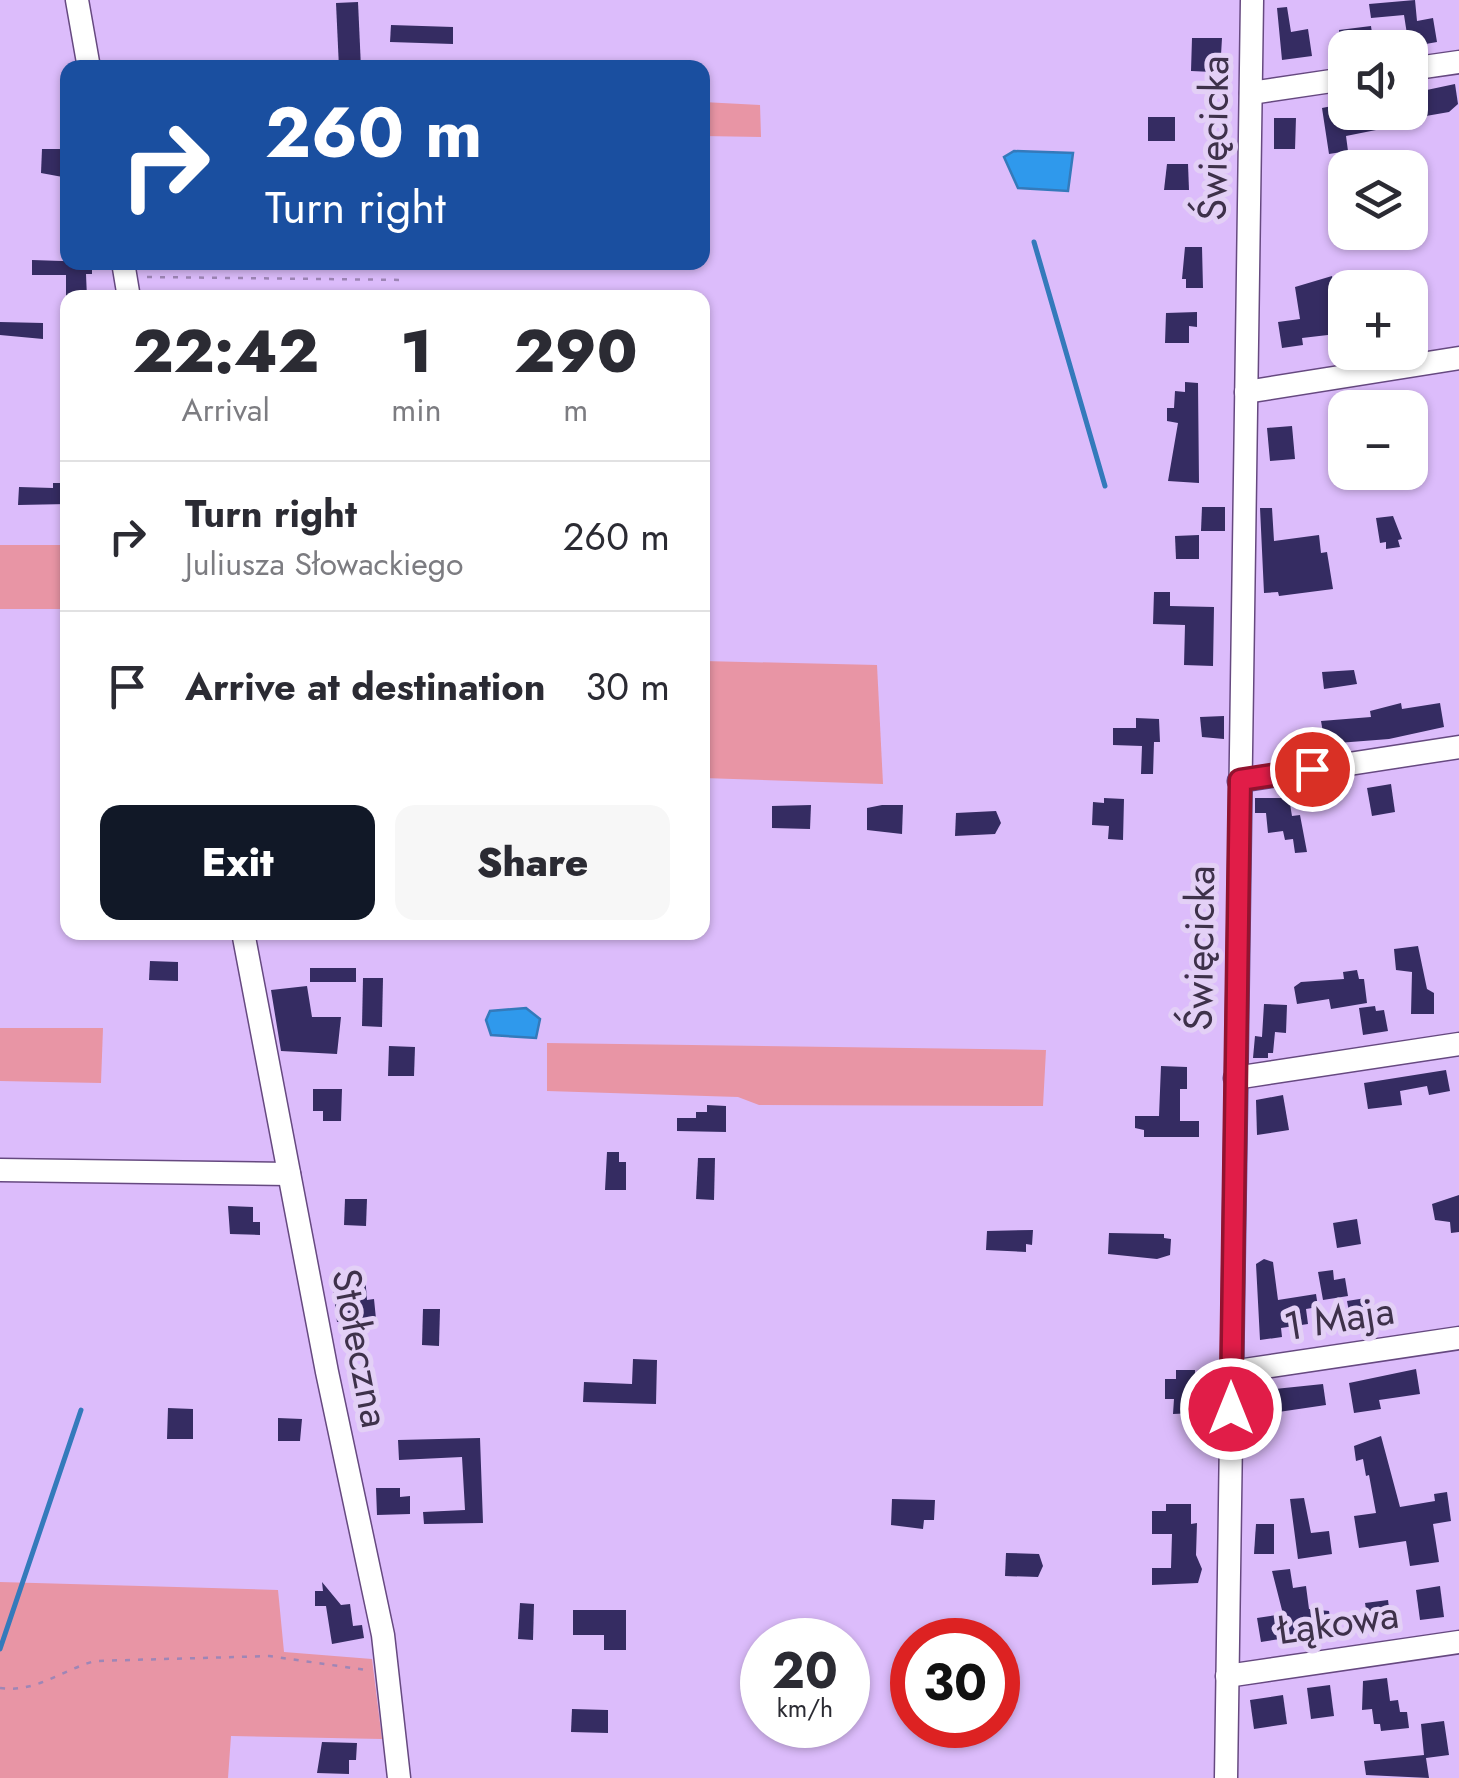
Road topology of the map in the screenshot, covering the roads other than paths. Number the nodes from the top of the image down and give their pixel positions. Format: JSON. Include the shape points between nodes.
{"nodes":[{"id":1,"x":77,"y":0,"type":"edge"},
{"id":2,"x":1252,"y":0,"type":"edge"},
{"id":3,"x":88,"y":60,"type":"edge"},
{"id":4,"x":1459,"y":62,"type":"edge"},
{"id":5,"x":1428,"y":66,"type":"edge"},
{"id":6,"x":1328,"y":82,"type":"edge"},
{"id":7,"x":1252,"y":93,"type":"junction"},
{"id":8,"x":1459,"y":358,"type":"edge"},
{"id":9,"x":1246,"y":392,"type":"junction"},
{"id":10,"x":1459,"y":747,"type":"edge"},
{"id":11,"x":1240,"y":780,"type":"junction"},
{"id":12,"x":245,"y":940,"type":"edge"},
{"id":13,"x":1459,"y":1044,"type":"edge"},
{"id":14,"x":1235,"y":1078,"type":"junction"},
{"id":15,"x":0,"y":1170,"type":"edge"},
{"id":16,"x":289,"y":1174,"type":"junction"},
{"id":17,"x":1459,"y":1338,"type":"edge"},
{"id":18,"x":1231,"y":1372,"type":"junction"},
{"id":19,"x":1459,"y":1642,"type":"edge"},
{"id":20,"x":1227,"y":1676,"type":"junction"},
{"id":21,"x":398,"y":1778,"type":"edge"},
{"id":22,"x":1226,"y":1778,"type":"edge"}],
"edges":[{"from":1,"to":3,"type":"street"},
{"from":2,"to":7,"type":"street","name":"Święcicka"},
{"from":4,"to":5,"type":"street"},
{"from":6,"to":7,"type":"street"},
{"from":7,"to":9,"type":"street","name":"Święcicka"},
{"from":8,"to":9,"type":"street"},
{"from":9,"to":11,"type":"street","name":"Święcicka"},
{"from":10,"to":11,"type":"street"},
{"from":11,"to":14,"type":"street","name":"Święcicka"},
{"from":12,"to":16,"type":"street","name":"Stołeczna"},
{"from":13,"to":14,"type":"street"},
{"from":14,"to":18,"type":"street","name":"Święcicka"},
{"from":15,"to":16,"type":"street"},
{"from":16,"to":21,"type":"street","name":"Stołeczna","via":[[388,1672]]},
{"from":17,"to":18,"type":"street","name":"1 Maja"},
{"from":18,"to":20,"type":"street","name":"Święcicka"},
{"from":19,"to":20,"type":"street","name":"Łąkowa"},
{"from":20,"to":22,"type":"street","name":"Święcicka"}]}
